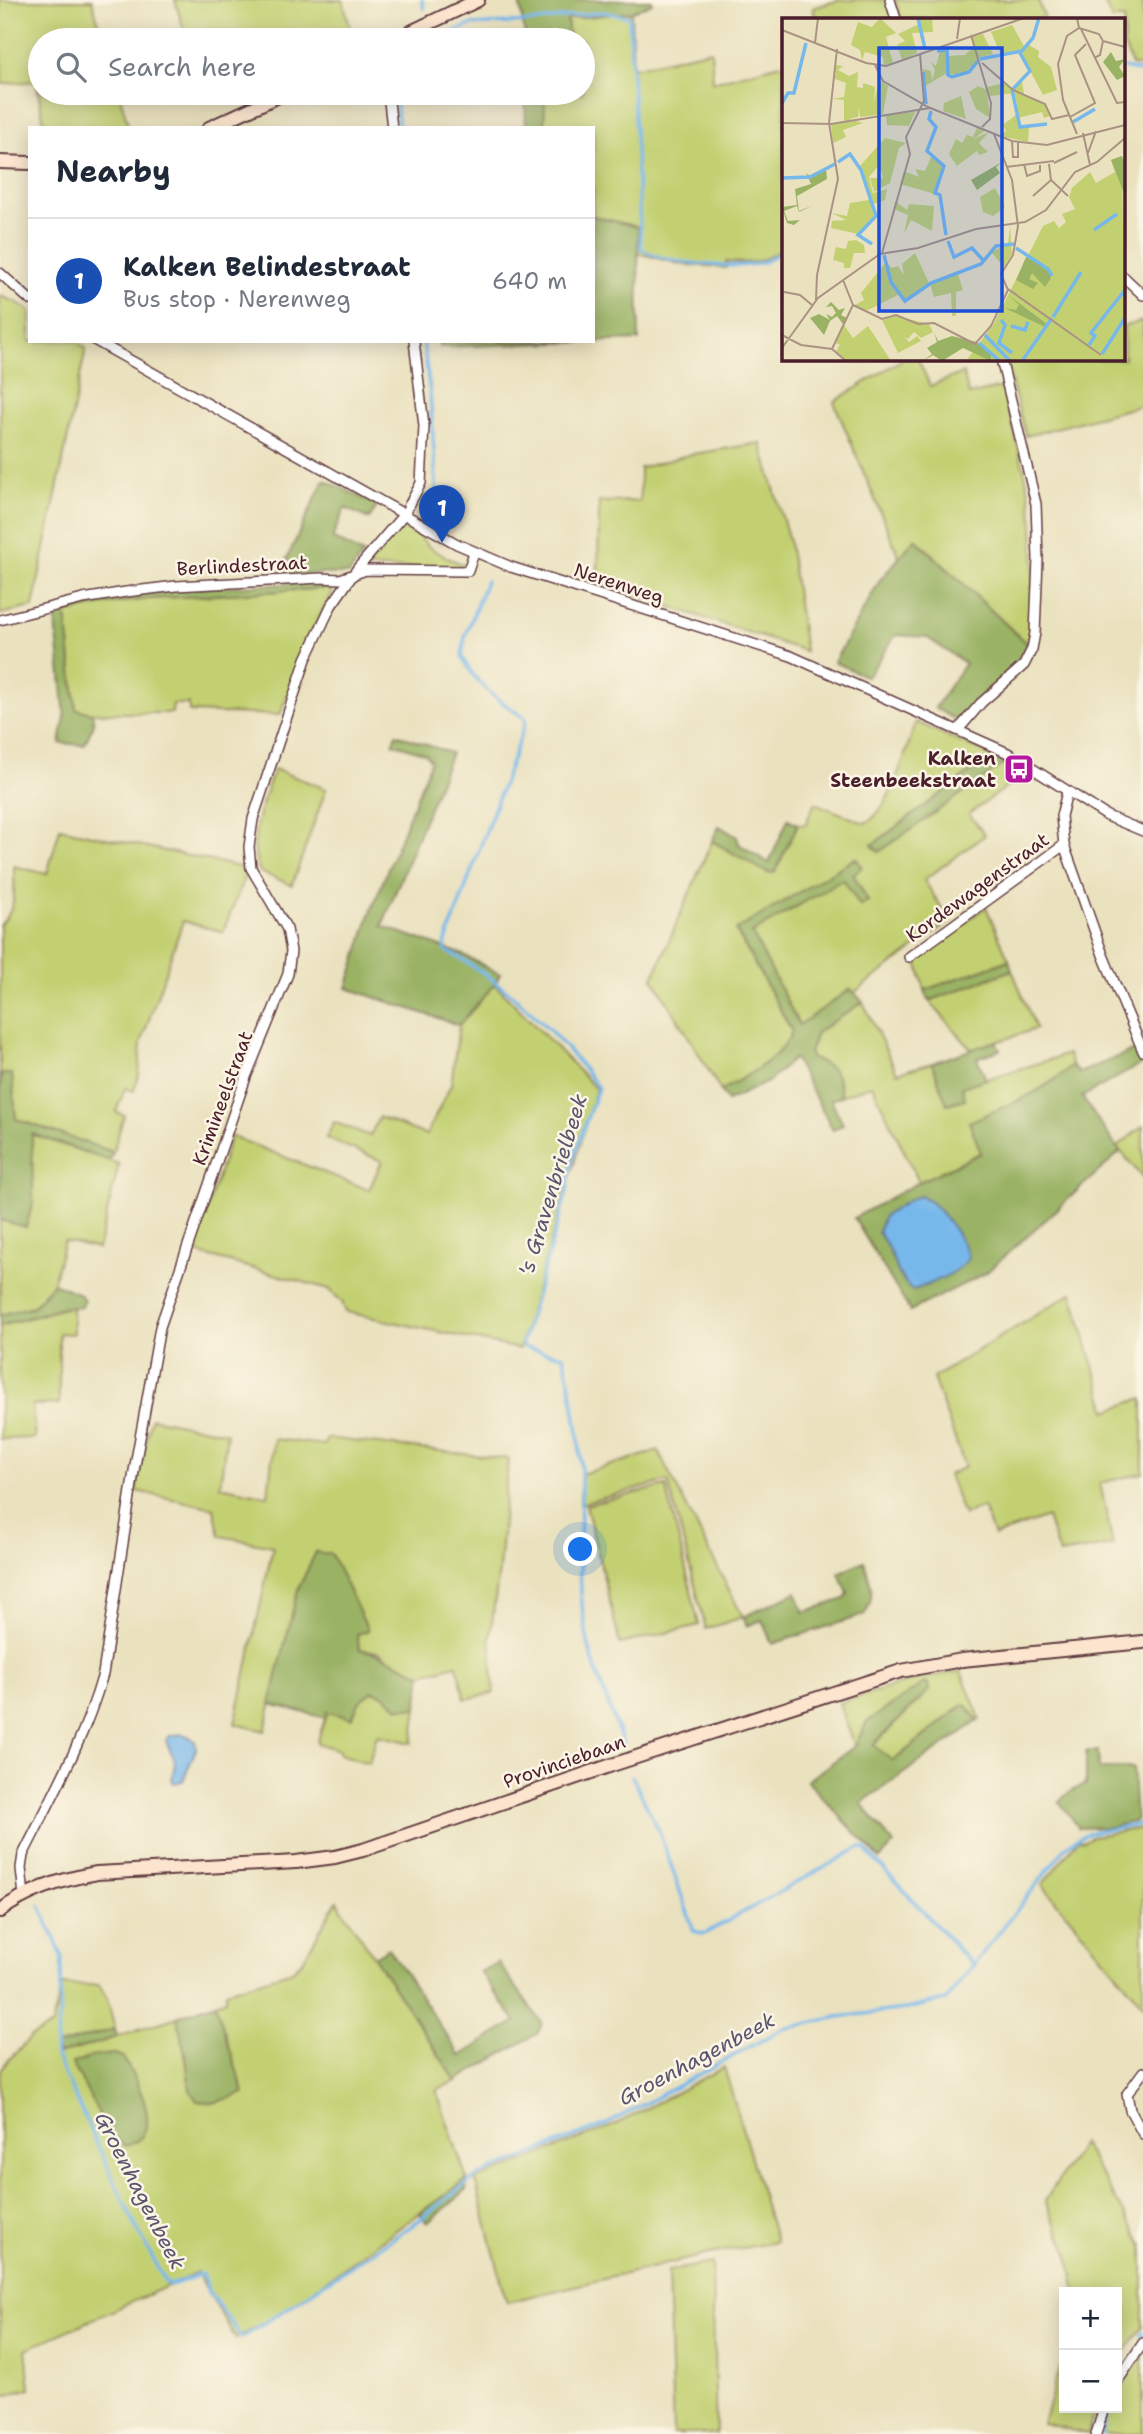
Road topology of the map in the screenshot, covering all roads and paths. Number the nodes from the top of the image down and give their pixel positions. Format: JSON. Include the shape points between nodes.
{"nodes":[{"id":1,"x":478,"y":0,"type":"edge"},
{"id":2,"x":890,"y":0,"type":"edge"},
{"id":3,"x":896,"y":18,"type":"edge"},
{"id":4,"x":419,"y":28,"type":"edge"},
{"id":5,"x":259,"y":105,"type":"edge"},
{"id":6,"x":389,"y":105,"type":"edge"},
{"id":7,"x":213,"y":126,"type":"edge"},
{"id":8,"x":391,"y":126,"type":"edge"},
{"id":9,"x":0,"y":162,"type":"edge"},
{"id":10,"x":28,"y":163,"type":"edge"},
{"id":11,"x":0,"y":273,"type":"edge"},
{"id":12,"x":1126,"y":279,"type":"edge"},
{"id":13,"x":1143,"y":295,"type":"edge"},
{"id":14,"x":28,"y":298,"type":"edge"},
{"id":15,"x":100,"y":343,"type":"edge"},
{"id":16,"x":414,"y":343,"type":"edge"},
{"id":17,"x":1001,"y":360,"type":"edge"},
{"id":18,"x":405,"y":513,"type":"junction"},
{"id":19,"x":474,"y":552,"type":"junction"},
{"id":20,"x":351,"y":577,"type":"junction"},
{"id":21,"x":0,"y":620,"type":"edge"},
{"id":22,"x":958,"y":730,"type":"junction"},
{"id":23,"x":1067,"y":792,"type":"junction"},
{"id":24,"x":1143,"y":831,"type":"edge"},
{"id":25,"x":1064,"y":845,"type":"junction"},
{"id":26,"x":909,"y":957,"type":"dead end"},
{"id":27,"x":1138,"y":1028,"type":"edge"},
{"id":28,"x":1143,"y":1051,"type":"edge"},
{"id":29,"x":1143,"y":1642,"type":"edge"},
{"id":30,"x":24,"y":1896,"type":"junction"},
{"id":31,"x":0,"y":1910,"type":"edge"},
{"id":32,"x":1143,"y":2071,"type":"edge"},
{"id":33,"x":1143,"y":2134,"type":"edge"},
{"id":34,"x":1143,"y":2343,"type":"edge"},
{"id":35,"x":1122,"y":2374,"type":"edge"},
{"id":36,"x":1102,"y":2413,"type":"edge"},
{"id":37,"x":1096,"y":2434,"type":"edge"}],
"edges":[{"from":1,"to":4,"type":"main road"},
{"from":2,"to":3,"type":"street"},
{"from":5,"to":7,"type":"main road"},
{"from":6,"to":8,"type":"street"},
{"from":9,"to":10,"type":"main road"},
{"from":11,"to":14,"type":"street"},
{"from":12,"to":13,"type":"street"},
{"from":15,"to":18,"type":"street","name":"Nerenweg"},
{"from":16,"to":18,"type":"street","name":"Krimineelstraat","via":[[424,426],[423,472]]},
{"from":17,"to":22,"type":"street","via":[[1035,504],[1035,633],[1024,664]]},
{"from":18,"to":19,"type":"street","name":"Nerenweg"},
{"from":18,"to":20,"type":"street","name":"Krimineelstraat"},
{"from":19,"to":20,"type":"street","name":"Berlindestraat","via":[[468,571],[366,570]]},
{"from":19,"to":22,"type":"street","name":"Nerenweg","via":[[791,656]]},
{"from":20,"to":21,"type":"street","name":"Berlindestraat","via":[[138,590]]},
{"from":20,"to":30,"type":"street","name":"Krimineelstraat","via":[[331,606],[306,659],[253,819],[251,868],[287,929],[291,951],[288,974],[246,1077],[160,1327],[103,1674],[69,1764],[23,1855]]},
{"from":22,"to":23,"type":"street","name":"Nerenweg","via":[[1008,753]]},
{"from":23,"to":24,"type":"street","name":"Nerenweg"},
{"from":23,"to":25,"type":"street","name":"Kordewagenstraat","via":[[1061,816]]},
{"from":25,"to":26,"type":"street","name":"Kordewagenstraat"},
{"from":25,"to":27,"type":"street","name":"Kordewagenstraat","via":[[1103,955]]},
{"from":27,"to":28,"type":"street","name":"Kordewagenstraat"},
{"from":29,"to":30,"type":"main road","name":"Provinciebaan","via":[[962,1660],[901,1671],[335,1857],[97,1872]]},
{"from":30,"to":31,"type":"main road","name":"Provinciebaan"},
{"from":32,"to":33,"type":"street","via":[[1128,2094],[1130,2110]]},
{"from":34,"to":35,"type":"street"},
{"from":36,"to":37,"type":"street"}]}
